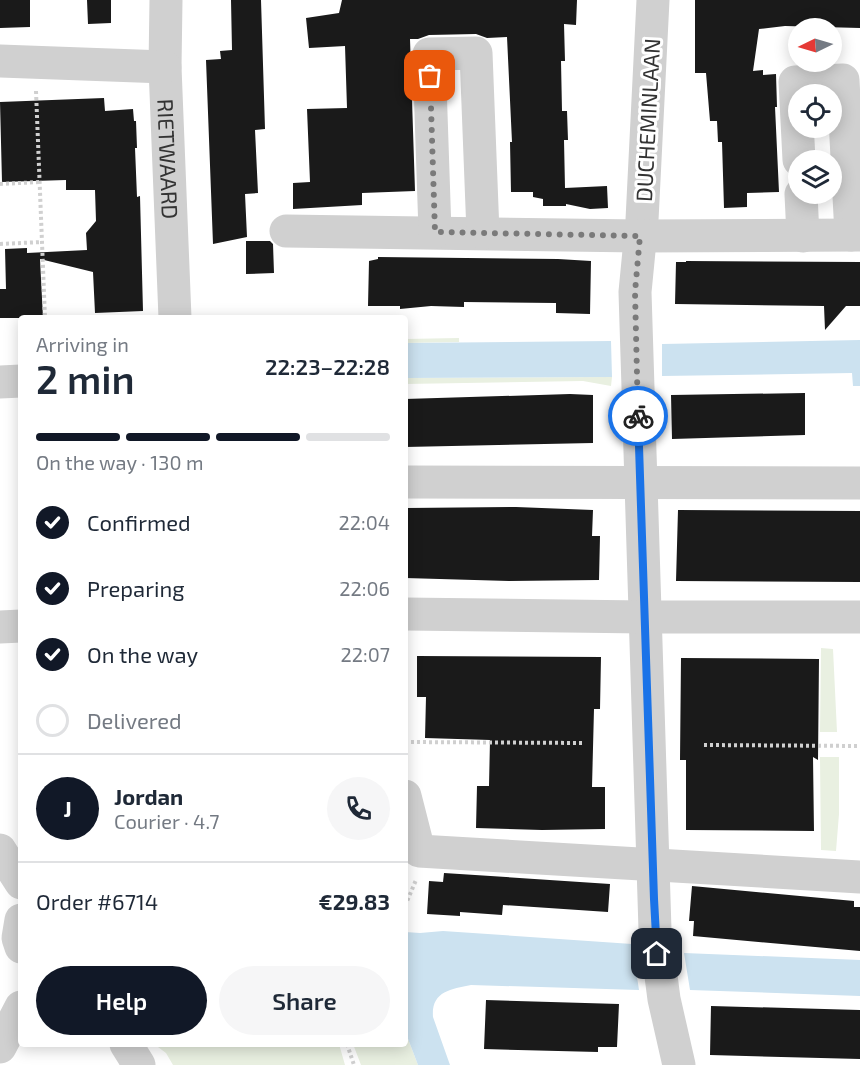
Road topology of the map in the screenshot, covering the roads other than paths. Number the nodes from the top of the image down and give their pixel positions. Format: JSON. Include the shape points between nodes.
{"nodes":[{"id":1,"x":165,"y":0,"type":"edge"},
{"id":2,"x":653,"y":0,"type":"edge"},
{"id":3,"x":0,"y":61,"type":"edge"},
{"id":4,"x":165,"y":67,"type":"junction"},
{"id":5,"x":798,"y":150,"type":"edge"},
{"id":6,"x":801,"y":204,"type":"edge"},
{"id":7,"x":286,"y":231,"type":"dead end"},
{"id":8,"x":435,"y":232,"type":"junction"},
{"id":9,"x":483,"y":233,"type":"junction"},
{"id":10,"x":856,"y":235,"type":"edge"},
{"id":11,"x":640,"y":236,"type":"junction"},
{"id":12,"x":803,"y":236,"type":"junction"},
{"id":13,"x":175,"y":315,"type":"edge"},
{"id":14,"x":18,"y":381,"type":"edge"},
{"id":15,"x":0,"y":382,"type":"edge"},
{"id":16,"x":408,"y":482,"type":"edge"},
{"id":17,"x":640,"y":483,"type":"junction"},
{"id":18,"x":860,"y":483,"type":"edge"},
{"id":19,"x":408,"y":614,"type":"edge"},
{"id":20,"x":644,"y":617,"type":"junction"},
{"id":21,"x":860,"y":617,"type":"edge"},
{"id":22,"x":18,"y":626,"type":"edge"},
{"id":23,"x":0,"y":627,"type":"edge"},
{"id":24,"x":408,"y":808,"type":"edge"},
{"id":25,"x":0,"y":850,"type":"edge"},
{"id":26,"x":652,"y":865,"type":"junction"},
{"id":27,"x":18,"y":877,"type":"edge"},
{"id":28,"x":860,"y":877,"type":"edge"},
{"id":29,"x":18,"y":1013,"type":"edge"},
{"id":30,"x":0,"y":1047,"type":"edge"},
{"id":31,"x":128,"y":1047,"type":"edge"},
{"id":32,"x":139,"y":1065,"type":"edge"},
{"id":33,"x":679,"y":1065,"type":"edge"}],
"edges":[{"from":1,"to":4,"type":"street","name":"RIETWAARD"},
{"from":2,"to":11,"type":"street","name":"DUCHEMINLAAN"},
{"from":3,"to":4,"type":"street"},
{"from":4,"to":13,"type":"street","name":"RIETWAARD"},
{"from":5,"to":10,"type":"street","via":[[795,82],[843,80]]},
{"from":6,"to":12,"type":"street"},
{"from":7,"to":8,"type":"street"},
{"from":8,"to":9,"type":"street"},
{"from":8,"to":9,"type":"street","via":[[429,54],[476,53]]},
{"from":9,"to":11,"type":"street"},
{"from":10,"to":12,"type":"street"},
{"from":11,"to":12,"type":"street"},
{"from":11,"to":17,"type":"street","name":"DUCHEMINLAAN","via":[[635,292]]},
{"from":14,"to":15,"type":"street"},
{"from":16,"to":17,"type":"street"},
{"from":17,"to":18,"type":"street"},
{"from":17,"to":20,"type":"street","name":"DUCHEMINLAAN"},
{"from":19,"to":20,"type":"street"},
{"from":20,"to":21,"type":"street"},
{"from":20,"to":26,"type":"street","name":"DUCHEMINLAAN"},
{"from":22,"to":23,"type":"street"},
{"from":24,"to":26,"type":"street","via":[[419,850]]},
{"from":25,"to":27,"type":"street"},
{"from":26,"to":28,"type":"street"},
{"from":26,"to":33,"type":"street","name":"DUCHEMINLAAN","via":[[657,954]]},
{"from":29,"to":30,"type":"street"},
{"from":31,"to":32,"type":"street"}]}
